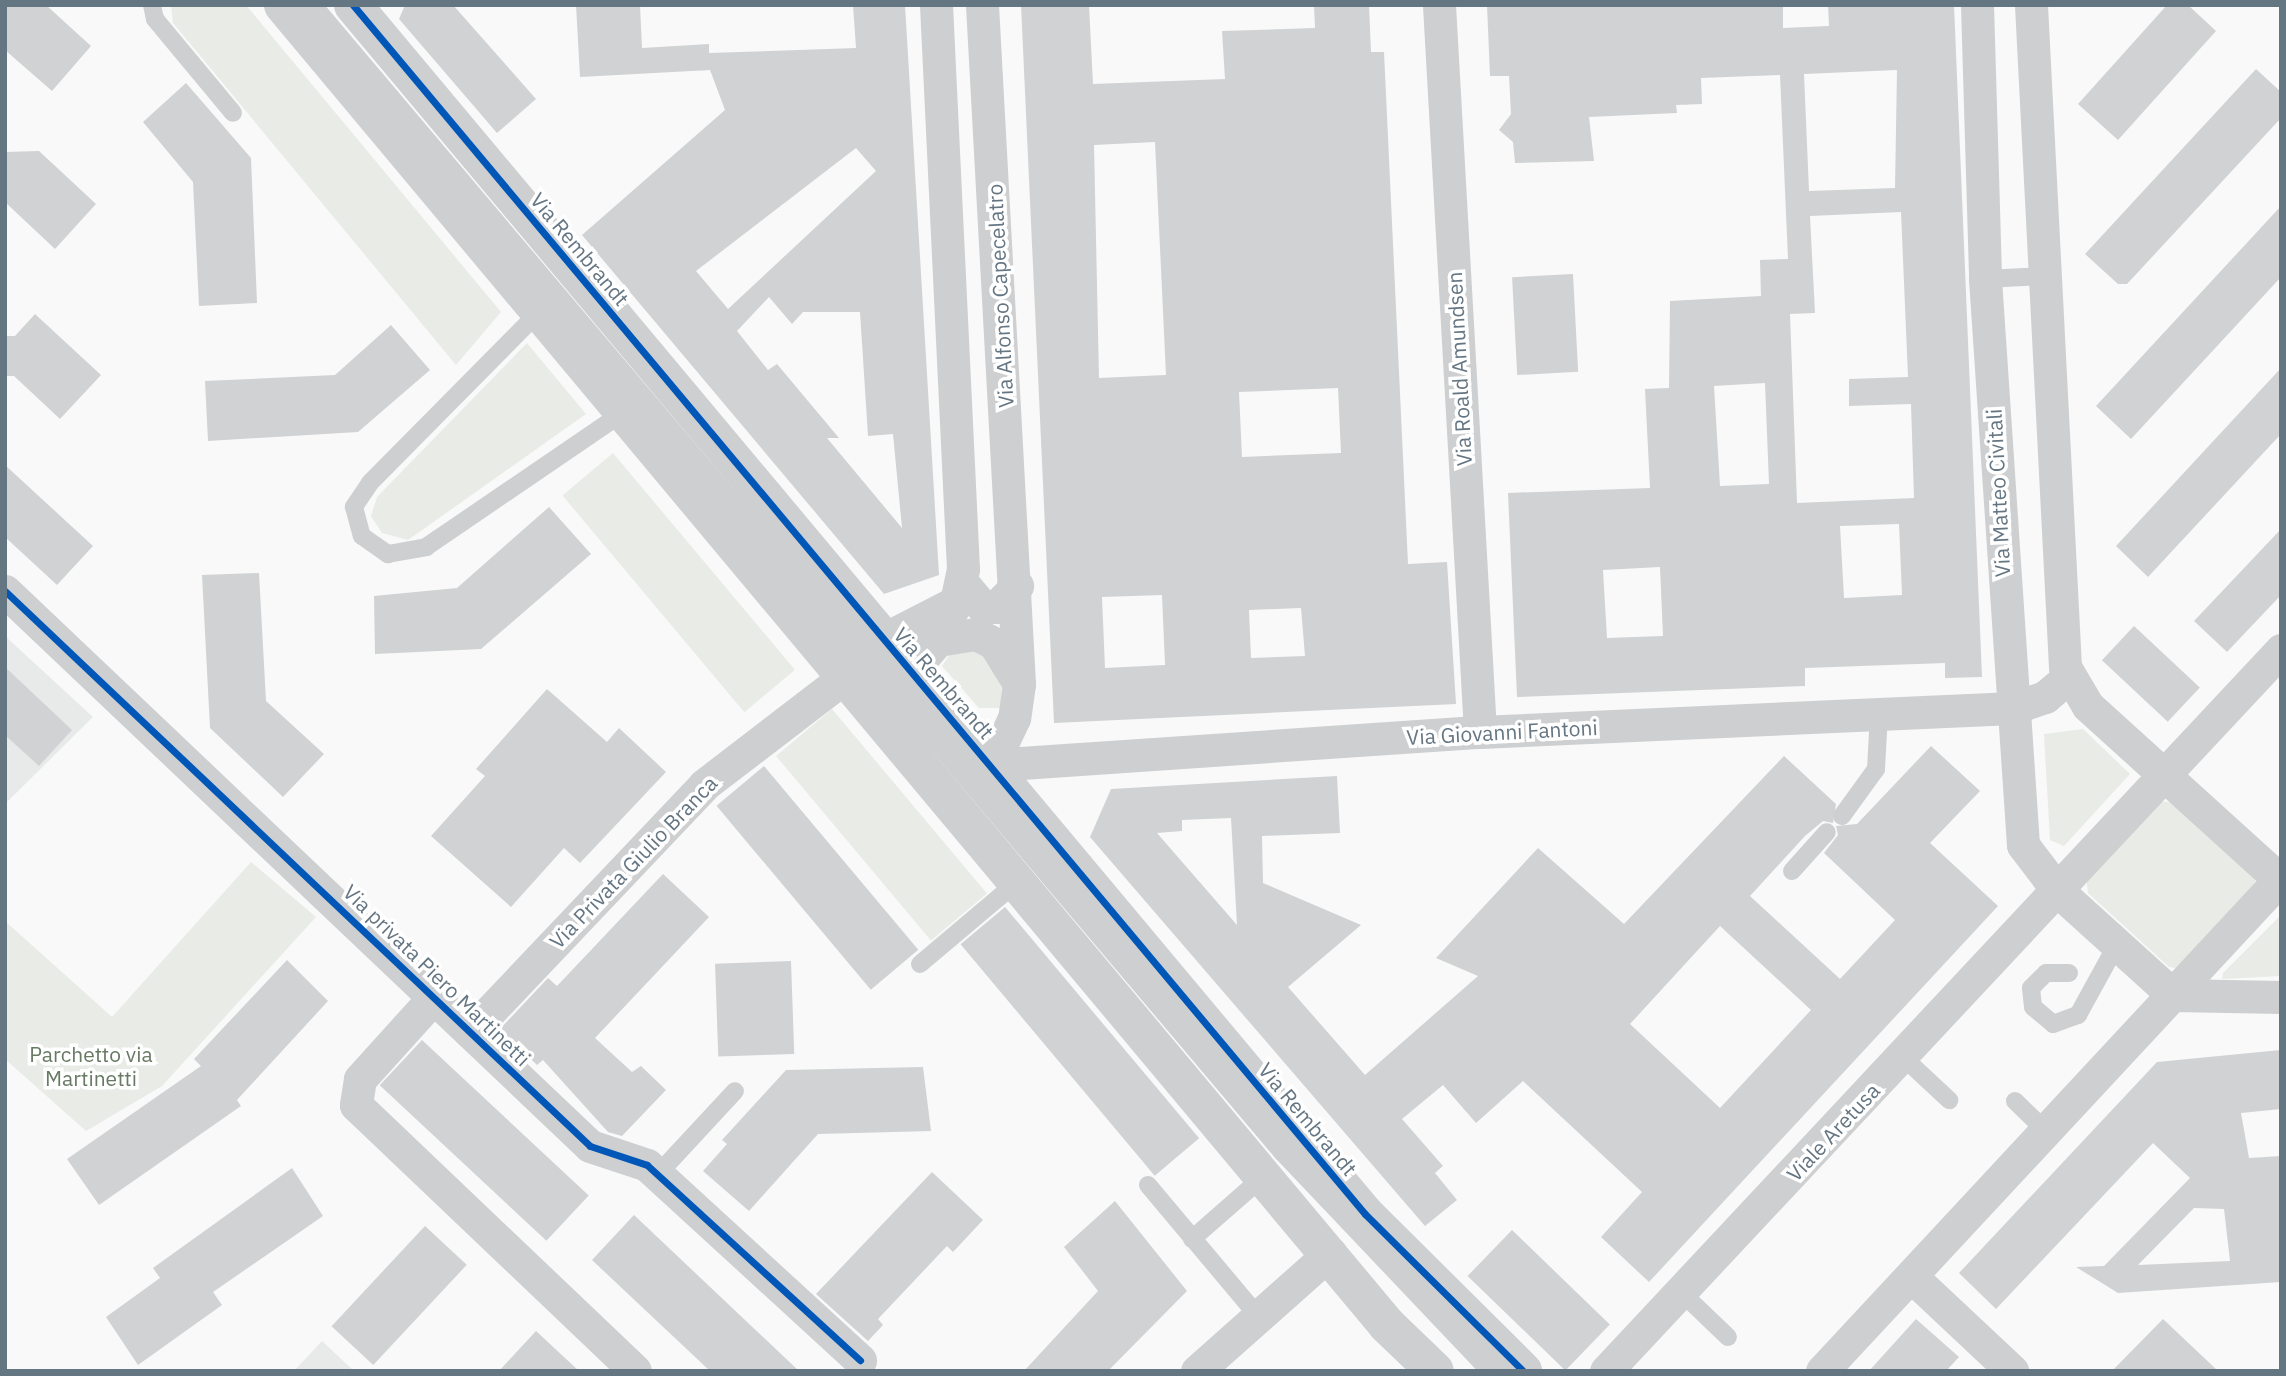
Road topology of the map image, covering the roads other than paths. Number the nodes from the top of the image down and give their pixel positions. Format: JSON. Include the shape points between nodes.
{"nodes":[{"id":1,"x":152,"y":5,"type":"edge"},
{"id":2,"x":283,"y":5,"type":"edge"},
{"id":3,"x":313,"y":5,"type":"edge"},
{"id":4,"x":936,"y":5,"type":"edge"},
{"id":5,"x":982,"y":5,"type":"edge"},
{"id":6,"x":1439,"y":5,"type":"edge"},
{"id":7,"x":1977,"y":5,"type":"edge"},
{"id":8,"x":2031,"y":5,"type":"edge"},
{"id":9,"x":361,"y":10,"type":"edge"},
{"id":10,"x":233,"y":113,"type":"dead end"},
{"id":11,"x":2042,"y":276,"type":"junction"},
{"id":12,"x":1985,"y":279,"type":"junction"},
{"id":13,"x":538,"y":313,"type":"junction"},
{"id":14,"x":621,"y":414,"type":"junction"},
{"id":15,"x":1017,"y":586,"type":"junction"},
{"id":16,"x":5,"y":591,"type":"edge"},
{"id":17,"x":959,"y":591,"type":"junction"},
{"id":18,"x":938,"y":640,"type":"junction"},
{"id":19,"x":2281,"y":650,"type":"edge"},
{"id":20,"x":862,"y":659,"type":"junction"},
{"id":21,"x":2068,"y":678,"type":"junction"},
{"id":22,"x":1019,"y":684,"type":"junction"},
{"id":23,"x":892,"y":694,"type":"junction"},
{"id":24,"x":2013,"y":708,"type":"junction"},
{"id":25,"x":1879,"y":714,"type":"junction"},
{"id":26,"x":1480,"y":732,"type":"junction"},
{"id":27,"x":2165,"y":776,"type":"junction"},
{"id":28,"x":972,"y":786,"type":"junction"},
{"id":29,"x":1842,"y":816,"type":"dead end"},
{"id":30,"x":1827,"y":832,"type":"dead end"},
{"id":31,"x":1792,"y":871,"type":"dead end"},
{"id":32,"x":2280,"y":879,"type":"edge"},
{"id":33,"x":1017,"y":882,"type":"junction"},
{"id":34,"x":2058,"y":891,"type":"junction"},
{"id":35,"x":2117,"y":944,"type":"junction"},
{"id":36,"x":920,"y":964,"type":"dead end"},
{"id":37,"x":2069,"y":972,"type":"dead end"},
{"id":38,"x":2173,"y":995,"type":"junction"},
{"id":39,"x":436,"y":996,"type":"junction"},
{"id":40,"x":2281,"y":997,"type":"edge"},
{"id":41,"x":470,"y":1032,"type":"junction"},
{"id":42,"x":1904,"y":1058,"type":"junction"},
{"id":43,"x":735,"y":1091,"type":"dead end"},
{"id":44,"x":1950,"y":1100,"type":"dead end"},
{"id":45,"x":2015,"y":1101,"type":"dead end"},
{"id":46,"x":2046,"y":1131,"type":"junction"},
{"id":47,"x":658,"y":1174,"type":"junction"},
{"id":48,"x":1265,"y":1175,"type":"junction"},
{"id":49,"x":1148,"y":1185,"type":"dead end"},
{"id":50,"x":1192,"y":1239,"type":"junction"},
{"id":51,"x":1329,"y":1253,"type":"junction"},
{"id":52,"x":1911,"y":1276,"type":"junction"},
{"id":53,"x":1681,"y":1292,"type":"junction"},
{"id":54,"x":1257,"y":1315,"type":"junction"},
{"id":55,"x":1728,"y":1337,"type":"dead end"},
{"id":56,"x":860,"y":1360,"type":"dead end"},
{"id":57,"x":635,"y":1371,"type":"edge"},
{"id":58,"x":1197,"y":1371,"type":"edge"},
{"id":59,"x":1435,"y":1371,"type":"edge"},
{"id":60,"x":1490,"y":1371,"type":"edge"},
{"id":61,"x":1523,"y":1371,"type":"edge"},
{"id":62,"x":1606,"y":1371,"type":"edge"},
{"id":63,"x":1822,"y":1371,"type":"edge"},
{"id":64,"x":2012,"y":1371,"type":"edge"}],
"edges":[{"from":1,"to":10,"type":"lane","via":[[155,19]]},
{"from":2,"to":13,"type":"street","name":"Via Rembrandt"},
{"from":3,"to":20,"type":"lane","name":"Via Rembrandt"},
{"from":4,"to":17,"type":"street"},
{"from":5,"to":15,"type":"street","name":"Via Alfonso Capecelatro"},
{"from":6,"to":26,"type":"street","name":"Via Roald Amundsen"},
{"from":7,"to":12,"type":"street","name":"Via Matteo Civitali"},
{"from":8,"to":11,"type":"street"},
{"from":9,"to":20,"type":"street","name":"Via Rembrandt"},
{"from":11,"to":12,"type":"lane"},
{"from":11,"to":21,"type":"street"},
{"from":12,"to":24,"type":"street","name":"Via Matteo Civitali"},
{"from":13,"to":14,"type":"street","name":"Via Rembrandt"},
{"from":13,"to":14,"type":"lane","via":[[370,483],[354,507],[362,536],[388,554],[426,547]]},
{"from":14,"to":20,"type":"street","name":"Via Rembrandt"},
{"from":15,"to":17,"type":"street","via":[[1009,600],[989,607]]},
{"from":15,"to":22,"type":"street","name":"Via Alfonso Capecelatro"},
{"from":16,"to":39,"type":"street","name":"Via privata Piero Martinetti"},
{"from":17,"to":18,"type":"street"},
{"from":17,"to":20,"type":"street"},
{"from":18,"to":22,"type":"street","via":[[976,634],[994,643]]},
{"from":18,"to":23,"type":"street"},
{"from":19,"to":27,"type":"street","name":"Viale Aretusa"},
{"from":20,"to":23,"type":"street","name":"Via Rembrandt"},
{"from":20,"to":23,"type":"street","name":"Via Rembrandt"},
{"from":20,"to":41,"type":"street","name":"Via Privata Giulio Branca","via":[[704,785]]},
{"from":21,"to":24,"type":"street","via":[[2045,697]]},
{"from":21,"to":27,"type":"street","via":[[2088,706]]},
{"from":22,"to":28,"type":"street","name":"Via Alfonso Capecelatro","via":[[1014,718]]},
{"from":23,"to":28,"type":"street","name":"Via Rembrandt"},
{"from":23,"to":28,"type":"street","name":"Via Rembrandt"},
{"from":24,"to":25,"type":"street","name":"Via Giovanni Fantoni"},
{"from":24,"to":34,"type":"street","name":"Via Matteo Civitali","via":[[2023,845]]},
{"from":25,"to":26,"type":"street","name":"Via Giovanni Fantoni"},
{"from":25,"to":29,"type":"lane","via":[[1876,769]]},
{"from":26,"to":28,"type":"street","name":"Via Giovanni Fantoni"},
{"from":27,"to":32,"type":"street"},
{"from":27,"to":34,"type":"street","name":"Viale Aretusa"},
{"from":28,"to":33,"type":"street","name":"Via Rembrandt"},
{"from":28,"to":60,"type":"lane","name":"Via Rembrandt","via":[[1351,1231]]},
{"from":28,"to":61,"type":"street","name":"Via Rembrandt","via":[[1365,1214]]},
{"from":30,"to":31,"type":"lane"},
{"from":32,"to":38,"type":"street"},
{"from":33,"to":36,"type":"lane"},
{"from":33,"to":48,"type":"street","name":"Via Rembrandt"},
{"from":34,"to":35,"type":"street"},
{"from":34,"to":42,"type":"street","name":"Viale Aretusa"},
{"from":35,"to":37,"type":"lane","via":[[2078,1015],[2053,1024],[2033,1007],[2031,988],[2046,973]]},
{"from":35,"to":38,"type":"street"},
{"from":38,"to":40,"type":"street"},
{"from":38,"to":46,"type":"street"},
{"from":39,"to":41,"type":"street","name":"Via privata Piero Martinetti"},
{"from":39,"to":57,"type":"street","name":"Via privata Piero Martinetti","via":[[360,1079],[356,1105]]},
{"from":41,"to":47,"type":"street","name":"Via privata Piero Martinetti","via":[[590,1146]]},
{"from":42,"to":44,"type":"lane"},
{"from":42,"to":53,"type":"street","name":"Viale Aretusa"},
{"from":43,"to":47,"type":"lane"},
{"from":45,"to":46,"type":"lane"},
{"from":46,"to":52,"type":"street"},
{"from":47,"to":56,"type":"street","name":"Via privata Piero Martinetti"},
{"from":48,"to":50,"type":"lane"},
{"from":48,"to":51,"type":"street","name":"Via Rembrandt"},
{"from":49,"to":50,"type":"lane"},
{"from":50,"to":54,"type":"lane"},
{"from":51,"to":54,"type":"street"},
{"from":51,"to":59,"type":"street","name":"Via Rembrandt","via":[[1387,1325]]},
{"from":52,"to":63,"type":"street"},
{"from":52,"to":64,"type":"street"},
{"from":53,"to":55,"type":"lane"},
{"from":53,"to":62,"type":"street","name":"Viale Aretusa"},
{"from":54,"to":58,"type":"street"}]}
